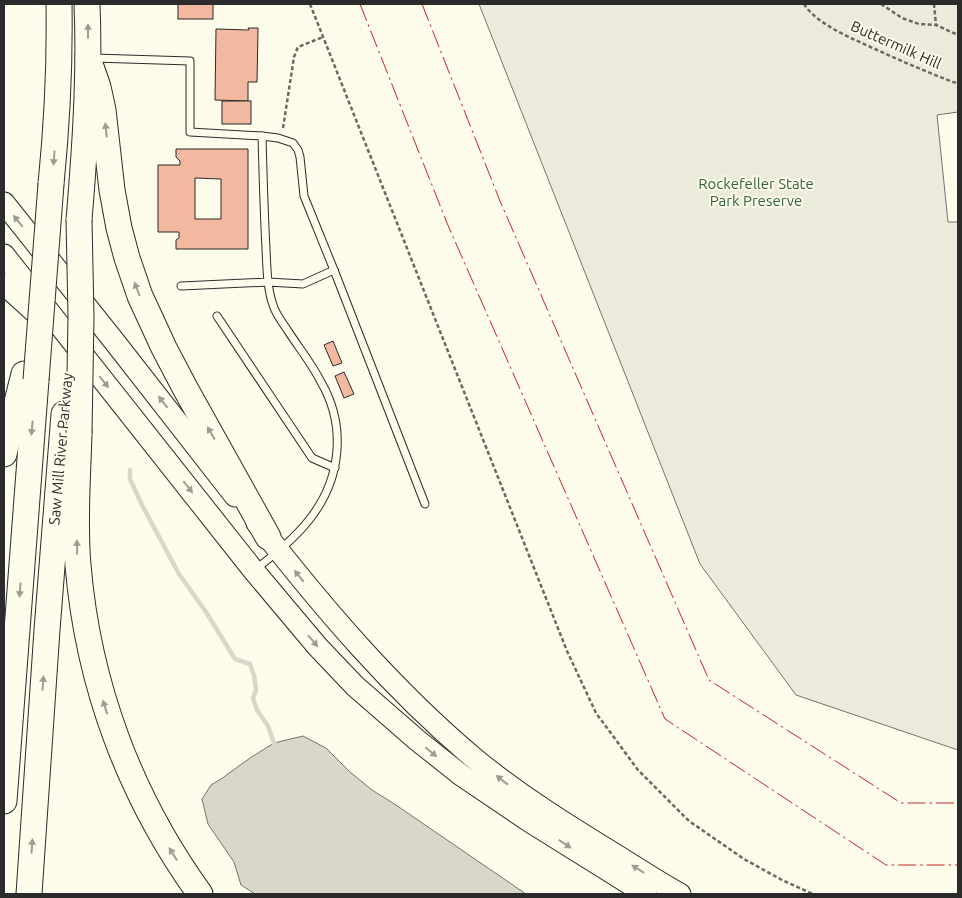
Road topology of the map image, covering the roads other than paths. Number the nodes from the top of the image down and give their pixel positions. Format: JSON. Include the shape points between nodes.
{"nodes":[{"id":1,"x":59,"y":4,"type":"edge"},
{"id":2,"x":88,"y":4,"type":"edge"},
{"id":3,"x":73,"y":57,"type":"junction"},
{"id":4,"x":262,"y":136,"type":"junction"},
{"id":5,"x":4,"y":203,"type":"edge"},
{"id":6,"x":4,"y":255,"type":"edge"},
{"id":7,"x":334,"y":270,"type":"junction"},
{"id":8,"x":268,"y":282,"type":"junction"},
{"id":9,"x":4,"y":284,"type":"edge"},
{"id":10,"x":181,"y":286,"type":"dead end"},
{"id":11,"x":218,"y":316,"type":"dead end"},
{"id":12,"x":83,"y":355,"type":"junction"},
{"id":13,"x":31,"y":374,"type":"junction"},
{"id":14,"x":72,"y":424,"type":"junction"},
{"id":15,"x":4,"y":454,"type":"edge"},
{"id":16,"x":335,"y":468,"type":"junction"},
{"id":17,"x":425,"y":504,"type":"dead end"},
{"id":18,"x":273,"y":544,"type":"junction"},
{"id":19,"x":254,"y":571,"type":"junction"},
{"id":20,"x":4,"y":801,"type":"edge"},
{"id":21,"x":29,"y":894,"type":"edge"},
{"id":22,"x":200,"y":894,"type":"edge"},
{"id":23,"x":646,"y":894,"type":"edge"},
{"id":24,"x":680,"y":894,"type":"edge"}],
"edges":[{"from":1,"to":3,"type":"highway","name":"Saw Mill River Parkway"},
{"from":3,"to":2,"type":"highway","name":"Saw Mill River Parkway","one_way":true},
{"from":3,"to":4,"type":"lane","via":[[190,61],[190,132]]},
{"from":3,"to":13,"type":"highway","name":"Saw Mill River Parkway","one_way":true,"bridge":true,"via":[[56,127],[41,307]]},
{"from":3,"to":14,"type":"highway","name":"Saw Mill River Parkway","bridge":true,"via":[[86,124],[79,220]]},
{"from":18,"to":3,"type":"highway","one_way":true,"via":[[185,388],[136,286],[119,228],[98,87]]},
{"from":4,"to":7,"type":"lane","via":[[293,143],[298,150],[304,196]]},
{"from":4,"to":8,"type":"lane"},
{"from":18,"to":5,"type":"main road","one_way":true},
{"from":6,"to":12,"type":"main road"},
{"from":7,"to":8,"type":"lane","via":[[303,284]]},
{"from":7,"to":17,"type":"lane"},
{"from":8,"to":10,"type":"lane"},
{"from":8,"to":16,"type":"lane","via":[[273,306],[322,383],[332,408],[337,438]]},
{"from":9,"to":12,"type":"main road"},
{"from":11,"to":16,"type":"lane","via":[[312,458]]},
{"from":12,"to":19,"type":"main road","one_way":true},
{"from":13,"to":15,"type":"highway"},
{"from":13,"to":20,"type":"highway","name":"Saw Mill River Parkway","one_way":true},
{"from":21,"to":14,"type":"highway","name":"Saw Mill River Parkway","one_way":true,"via":[[47,630]]},
{"from":22,"to":14,"type":"highway","one_way":true,"via":[[166,843],[138,789],[114,734],[94,666],[84,619],[78,563]]},
{"from":16,"to":18,"type":"lane","via":[[317,510],[308,522]]},
{"from":18,"to":19,"type":"lane"},
{"from":24,"to":18,"type":"main road","one_way":true,"via":[[539,806],[474,758],[365,653]]},
{"from":19,"to":23,"type":"main road","one_way":true,"via":[[336,666],[376,706],[417,740],[499,802]]}]}
